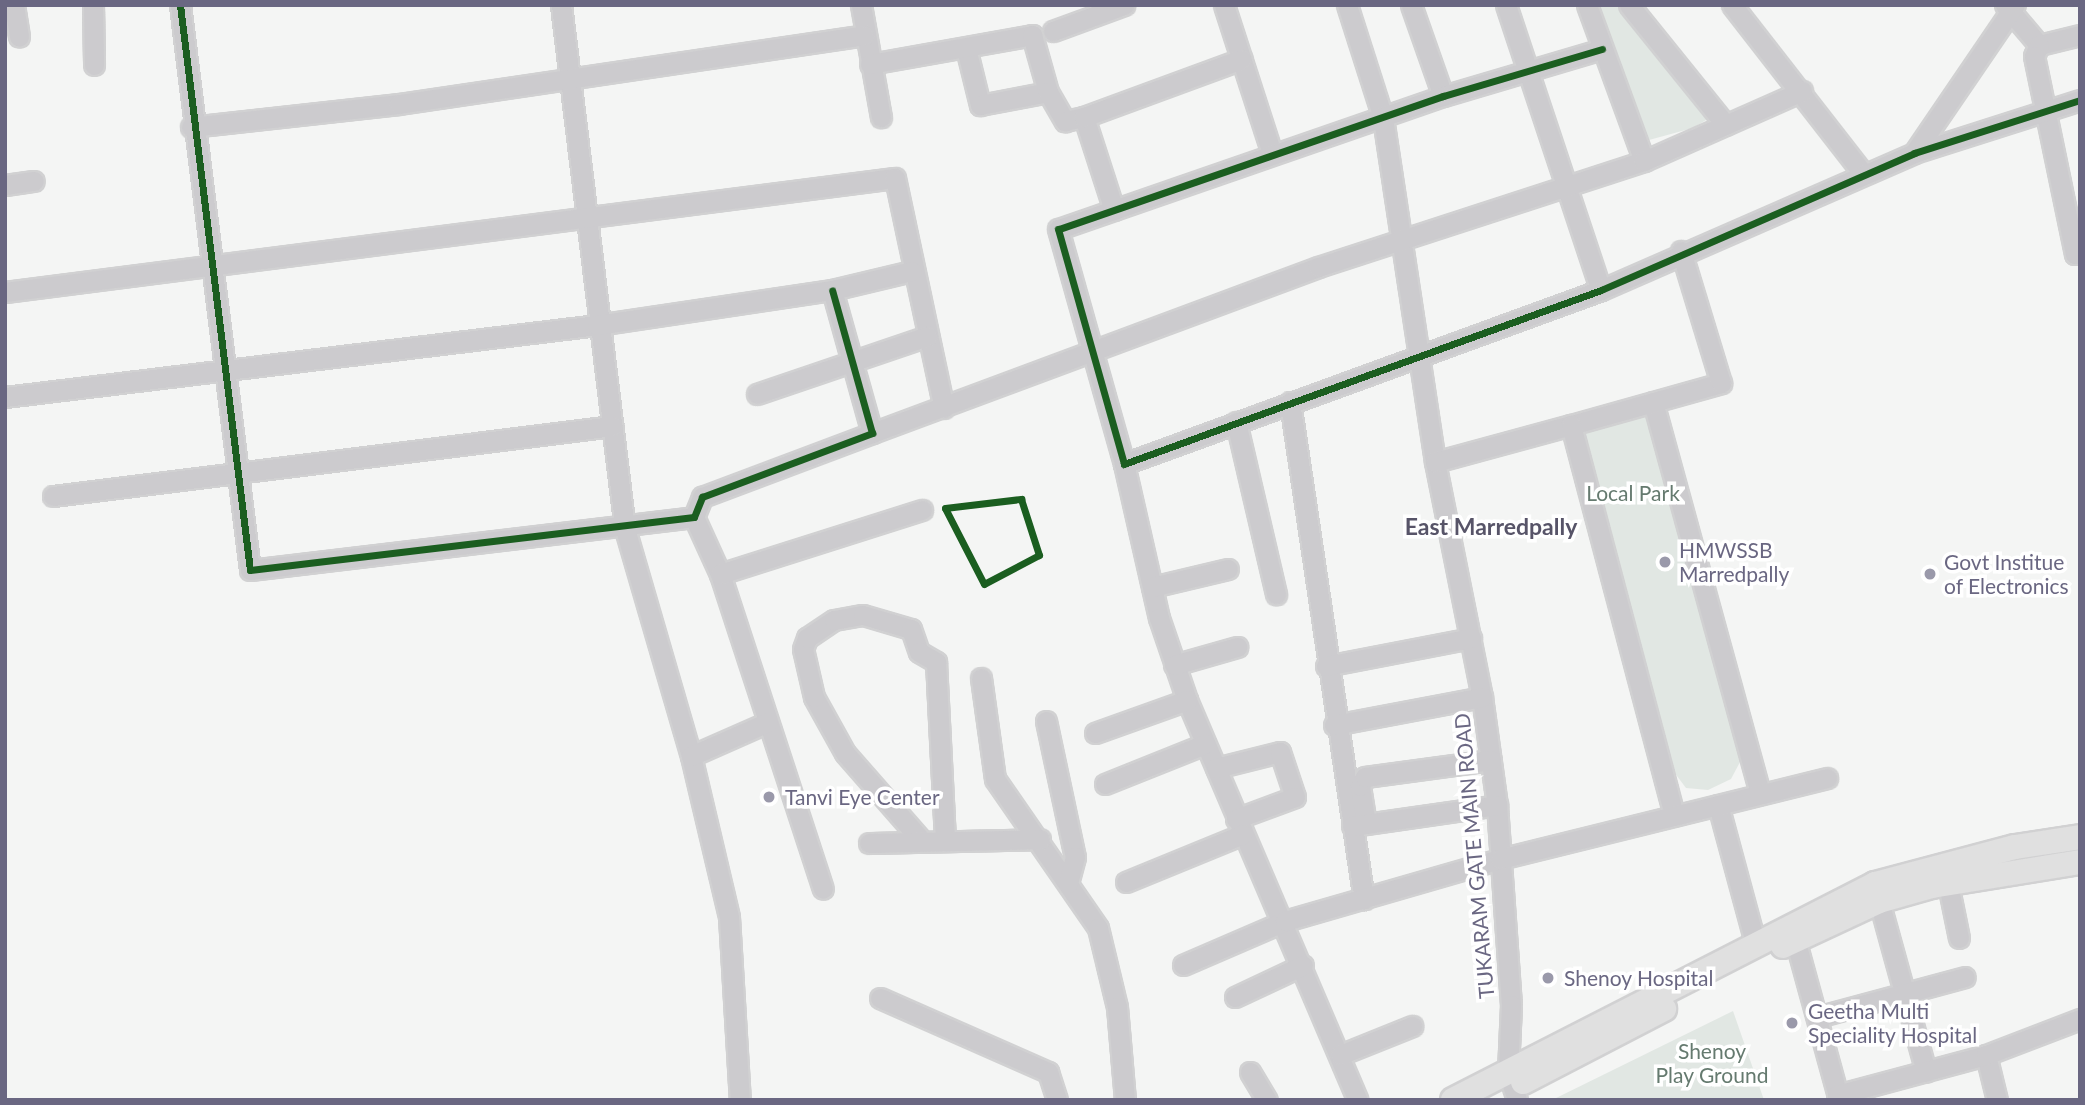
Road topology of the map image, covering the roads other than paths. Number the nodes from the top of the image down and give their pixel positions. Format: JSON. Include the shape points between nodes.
{"nodes":[{"id":1,"x":14,"y":5,"type":"edge"},
{"id":2,"x":93,"y":5,"type":"edge"},
{"id":3,"x":180,"y":5,"type":"edge"},
{"id":4,"x":561,"y":5,"type":"edge"},
{"id":5,"x":861,"y":5,"type":"edge"},
{"id":6,"x":1124,"y":5,"type":"edge"},
{"id":7,"x":1224,"y":5,"type":"edge"},
{"id":8,"x":1347,"y":5,"type":"edge"},
{"id":9,"x":1411,"y":5,"type":"edge"},
{"id":10,"x":1507,"y":5,"type":"edge"},
{"id":11,"x":1587,"y":5,"type":"edge"},
{"id":12,"x":1629,"y":5,"type":"edge"},
{"id":13,"x":1732,"y":5,"type":"edge"},
{"id":14,"x":2010,"y":7,"type":"edge"},
{"id":15,"x":1053,"y":31,"type":"dead end"},
{"id":16,"x":864,"y":35,"type":"junction"},
{"id":17,"x":2080,"y":35,"type":"edge"},
{"id":18,"x":19,"y":37,"type":"dead end"},
{"id":19,"x":2039,"y":45,"type":"junction"},
{"id":20,"x":966,"y":48,"type":"junction"},
{"id":21,"x":1602,"y":49,"type":"junction"},
{"id":22,"x":1242,"y":59,"type":"junction"},
{"id":23,"x":870,"y":64,"type":"junction"},
{"id":24,"x":94,"y":65,"type":"dead end"},
{"id":25,"x":1529,"y":75,"type":"junction"},
{"id":26,"x":570,"y":78,"type":"junction"},
{"id":27,"x":1802,"y":91,"type":"junction"},
{"id":28,"x":1048,"y":92,"type":"junction"},
{"id":29,"x":1443,"y":96,"type":"junction"},
{"id":30,"x":2080,"y":100,"type":"edge"},
{"id":31,"x":2043,"y":109,"type":"junction"},
{"id":32,"x":881,"y":117,"type":"dead end"},
{"id":33,"x":1084,"y":117,"type":"junction"},
{"id":34,"x":1383,"y":118,"type":"junction"},
{"id":35,"x":1726,"y":125,"type":"junction"},
{"id":36,"x":191,"y":127,"type":"junction"},
{"id":37,"x":1914,"y":153,"type":"junction"},
{"id":38,"x":1272,"y":154,"type":"junction"},
{"id":39,"x":1644,"y":161,"type":"junction"},
{"id":40,"x":1863,"y":173,"type":"junction"},
{"id":41,"x":34,"y":181,"type":"dead end"},
{"id":42,"x":5,"y":185,"type":"edge"},
{"id":43,"x":1568,"y":185,"type":"junction"},
{"id":44,"x":1114,"y":210,"type":"junction"},
{"id":45,"x":587,"y":218,"type":"junction"},
{"id":46,"x":1404,"y":240,"type":"junction"},
{"id":47,"x":1681,"y":251,"type":"junction"},
{"id":48,"x":2077,"y":254,"type":"edge"},
{"id":49,"x":209,"y":267,"type":"junction"},
{"id":50,"x":912,"y":271,"type":"junction"},
{"id":51,"x":1601,"y":289,"type":"junction"},
{"id":52,"x":832,"y":290,"type":"junction"},
{"id":53,"x":5,"y":292,"type":"edge"},
{"id":54,"x":597,"y":325,"type":"junction"},
{"id":55,"x":928,"y":336,"type":"junction"},
{"id":56,"x":1095,"y":348,"type":"junction"},
{"id":57,"x":1420,"y":353,"type":"junction"},
{"id":58,"x":850,"y":360,"type":"junction"},
{"id":59,"x":223,"y":370,"type":"junction"},
{"id":60,"x":757,"y":394,"type":"dead end"},
{"id":61,"x":5,"y":397,"type":"edge"},
{"id":62,"x":1290,"y":402,"type":"junction"},
{"id":63,"x":1653,"y":402,"type":"junction"},
{"id":64,"x":944,"y":408,"type":"junction"},
{"id":65,"x":1236,"y":422,"type":"junction"},
{"id":66,"x":1571,"y":425,"type":"junction"},
{"id":67,"x":613,"y":426,"type":"junction"},
{"id":68,"x":872,"y":433,"type":"junction"},
{"id":69,"x":1435,"y":462,"type":"junction"},
{"id":70,"x":1124,"y":464,"type":"junction"},
{"id":71,"x":237,"y":474,"type":"junction"},
{"id":72,"x":52,"y":496,"type":"dead end"},
{"id":73,"x":922,"y":510,"type":"dead end"},
{"id":74,"x":694,"y":517,"type":"junction"},
{"id":75,"x":625,"y":529,"type":"junction"},
{"id":76,"x":1228,"y":569,"type":"dead end"},
{"id":77,"x":720,"y":574,"type":"junction"},
{"id":78,"x":1152,"y":587,"type":"junction"},
{"id":79,"x":1276,"y":594,"type":"dead end"},
{"id":80,"x":1471,"y":638,"type":"junction"},
{"id":81,"x":1237,"y":647,"type":"dead end"},
{"id":82,"x":1174,"y":665,"type":"junction"},
{"id":83,"x":1326,"y":667,"type":"junction"},
{"id":84,"x":981,"y":678,"type":"dead end"},
{"id":85,"x":1482,"y":696,"type":"junction"},
{"id":86,"x":1187,"y":700,"type":"junction"},
{"id":87,"x":1046,"y":721,"type":"dead end"},
{"id":88,"x":768,"y":722,"type":"junction"},
{"id":89,"x":1334,"y":725,"type":"junction"},
{"id":90,"x":1095,"y":733,"type":"dead end"},
{"id":91,"x":1205,"y":744,"type":"junction"},
{"id":92,"x":691,"y":756,"type":"junction"},
{"id":93,"x":1491,"y":760,"type":"junction"},
{"id":94,"x":1216,"y":768,"type":"junction"},
{"id":95,"x":1827,"y":778,"type":"dead end"},
{"id":96,"x":1105,"y":784,"type":"dead end"},
{"id":97,"x":1760,"y":794,"type":"junction"},
{"id":98,"x":1497,"y":805,"type":"junction"},
{"id":99,"x":1718,"y":805,"type":"junction"},
{"id":100,"x":1674,"y":816,"type":"junction"},
{"id":101,"x":1358,"y":825,"type":"junction"},
{"id":102,"x":1240,"y":827,"type":"junction"},
{"id":103,"x":2080,"y":837,"type":"edge"},
{"id":104,"x":1040,"y":839,"type":"junction"},
{"id":105,"x":922,"y":841,"type":"junction"},
{"id":106,"x":945,"y":841,"type":"junction"},
{"id":107,"x":869,"y":843,"type":"dead end"},
{"id":108,"x":1500,"y":859,"type":"junction"},
{"id":109,"x":2080,"y":862,"type":"edge"},
{"id":110,"x":1126,"y":882,"type":"dead end"},
{"id":111,"x":1068,"y":883,"type":"junction"},
{"id":112,"x":1948,"y":884,"type":"junction"},
{"id":113,"x":823,"y":889,"type":"dead end"},
{"id":114,"x":1364,"y":900,"type":"junction"},
{"id":115,"x":1879,"y":901,"type":"junction"},
{"id":116,"x":1285,"y":921,"type":"junction"},
{"id":117,"x":1959,"y":938,"type":"dead end"},
{"id":118,"x":1796,"y":939,"type":"junction"},
{"id":119,"x":1755,"y":942,"type":"junction"},
{"id":120,"x":1183,"y":965,"type":"dead end"},
{"id":121,"x":1303,"y":965,"type":"junction"},
{"id":122,"x":1965,"y":977,"type":"dead end"},
{"id":123,"x":1904,"y":992,"type":"junction"},
{"id":124,"x":1235,"y":997,"type":"dead end"},
{"id":125,"x":880,"y":998,"type":"dead end"},
{"id":126,"x":1656,"y":1004,"type":"junction"},
{"id":127,"x":1817,"y":1017,"type":"junction"},
{"id":128,"x":2080,"y":1019,"type":"edge"},
{"id":129,"x":1412,"y":1026,"type":"dead end"},
{"id":130,"x":1986,"y":1055,"type":"junction"},
{"id":131,"x":1350,"y":1060,"type":"junction"},
{"id":132,"x":1250,"y":1072,"type":"dead end"},
{"id":133,"x":1926,"y":1072,"type":"junction"},
{"id":134,"x":1513,"y":1086,"type":"edge"},
{"id":135,"x":1838,"y":1097,"type":"edge"},
{"id":136,"x":740,"y":1100,"type":"edge"},
{"id":137,"x":1056,"y":1100,"type":"edge"},
{"id":138,"x":1125,"y":1100,"type":"edge"},
{"id":139,"x":1267,"y":1100,"type":"edge"},
{"id":140,"x":1357,"y":1100,"type":"edge"},
{"id":141,"x":1453,"y":1100,"type":"edge"},
{"id":142,"x":1487,"y":1100,"type":"edge"},
{"id":143,"x":1997,"y":1100,"type":"edge"}],
"edges":[{"from":1,"to":18,"type":"street"},
{"from":2,"to":24,"type":"street"},
{"from":3,"to":36,"type":"street"},
{"from":4,"to":26,"type":"street"},
{"from":5,"to":16,"type":"street"},
{"from":6,"to":15,"type":"street"},
{"from":7,"to":22,"type":"street"},
{"from":8,"to":34,"type":"street","name":"TUKARAM GATE MAIN ROAD"},
{"from":9,"to":29,"type":"street"},
{"from":10,"to":25,"type":"street"},
{"from":11,"to":21,"type":"street"},
{"from":12,"to":35,"type":"street"},
{"from":13,"to":27,"type":"street"},
{"from":14,"to":19,"type":"street"},
{"from":14,"to":37,"type":"street"},
{"from":16,"to":23,"type":"street"},
{"from":16,"to":26,"type":"street"},
{"from":17,"to":19,"type":"street"},
{"from":19,"to":31,"type":"street","via":[[2034,57]]},
{"from":20,"to":23,"type":"street"},
{"from":20,"to":28,"type":"street","via":[[1032,35]]},
{"from":20,"to":28,"type":"street","via":[[980,105]]},
{"from":21,"to":25,"type":"street"},
{"from":21,"to":39,"type":"street"},
{"from":22,"to":33,"type":"street"},
{"from":22,"to":38,"type":"street"},
{"from":23,"to":32,"type":"street"},
{"from":25,"to":29,"type":"street"},
{"from":25,"to":43,"type":"street"},
{"from":26,"to":36,"type":"street"},
{"from":26,"to":45,"type":"street"},
{"from":27,"to":35,"type":"street"},
{"from":27,"to":40,"type":"street"},
{"from":28,"to":33,"type":"street","via":[[1065,121]]},
{"from":29,"to":34,"type":"street"},
{"from":30,"to":31,"type":"street"},
{"from":31,"to":37,"type":"street"},
{"from":31,"to":48,"type":"street"},
{"from":33,"to":44,"type":"street"},
{"from":34,"to":38,"type":"street"},
{"from":34,"to":46,"type":"street","name":"TUKARAM GATE MAIN ROAD"},
{"from":35,"to":39,"type":"street"},
{"from":36,"to":49,"type":"street"},
{"from":37,"to":40,"type":"street"},
{"from":38,"to":44,"type":"street"},
{"from":39,"to":43,"type":"street"},
{"from":40,"to":47,"type":"street"},
{"from":41,"to":42,"type":"street"},
{"from":43,"to":46,"type":"street"},
{"from":43,"to":51,"type":"street"},
{"from":44,"to":56,"type":"street","via":[[1058,229]]},
{"from":45,"to":49,"type":"street"},
{"from":45,"to":50,"type":"street","via":[[895,178]]},
{"from":45,"to":54,"type":"street"},
{"from":46,"to":56,"type":"street"},
{"from":46,"to":57,"type":"street","name":"TUKARAM GATE MAIN ROAD"},
{"from":47,"to":51,"type":"street"},
{"from":47,"to":63,"type":"street","via":[[1721,383]]},
{"from":49,"to":53,"type":"street"},
{"from":49,"to":59,"type":"street"},
{"from":50,"to":52,"type":"street"},
{"from":50,"to":55,"type":"street"},
{"from":51,"to":57,"type":"street"},
{"from":52,"to":54,"type":"street"},
{"from":52,"to":58,"type":"street"},
{"from":54,"to":59,"type":"street"},
{"from":54,"to":67,"type":"street"},
{"from":55,"to":58,"type":"street"},
{"from":55,"to":64,"type":"street"},
{"from":56,"to":64,"type":"street"},
{"from":56,"to":70,"type":"street"},
{"from":57,"to":62,"type":"street"},
{"from":57,"to":69,"type":"street","name":"TUKARAM GATE MAIN ROAD"},
{"from":58,"to":60,"type":"street"},
{"from":58,"to":68,"type":"street"},
{"from":59,"to":61,"type":"street"},
{"from":59,"to":71,"type":"street"},
{"from":62,"to":65,"type":"street"},
{"from":62,"to":83,"type":"street"},
{"from":63,"to":66,"type":"street"},
{"from":63,"to":97,"type":"street"},
{"from":64,"to":68,"type":"street"},
{"from":65,"to":70,"type":"street"},
{"from":65,"to":79,"type":"street"},
{"from":66,"to":69,"type":"street"},
{"from":66,"to":100,"type":"street"},
{"from":67,"to":71,"type":"street"},
{"from":67,"to":75,"type":"street"},
{"from":68,"to":74,"type":"street","via":[[702,497]]},
{"from":69,"to":80,"type":"street","name":"TUKARAM GATE MAIN ROAD"},
{"from":70,"to":78,"type":"street"},
{"from":71,"to":72,"type":"street"},
{"from":71,"to":75,"type":"street","via":[[250,570]]},
{"from":73,"to":77,"type":"street"},
{"from":74,"to":75,"type":"street"},
{"from":74,"to":77,"type":"street"},
{"from":75,"to":92,"type":"street"},
{"from":76,"to":78,"type":"street"},
{"from":77,"to":88,"type":"street"},
{"from":78,"to":82,"type":"street"},
{"from":80,"to":83,"type":"street"},
{"from":80,"to":85,"type":"street","name":"TUKARAM GATE MAIN ROAD"},
{"from":81,"to":82,"type":"street"},
{"from":82,"to":86,"type":"street"},
{"from":83,"to":89,"type":"street"},
{"from":84,"to":104,"type":"street","via":[[991,769]]},
{"from":85,"to":89,"type":"street"},
{"from":85,"to":93,"type":"street","name":"TUKARAM GATE MAIN ROAD"},
{"from":86,"to":90,"type":"street"},
{"from":86,"to":91,"type":"street"},
{"from":87,"to":111,"type":"street","via":[[1075,857]]},
{"from":88,"to":92,"type":"street"},
{"from":88,"to":113,"type":"street"},
{"from":89,"to":101,"type":"street"},
{"from":91,"to":94,"type":"street"},
{"from":91,"to":96,"type":"street"},
{"from":92,"to":136,"type":"street","via":[[729,917]]},
{"from":93,"to":98,"type":"street","name":"TUKARAM GATE MAIN ROAD"},
{"from":93,"to":101,"type":"street","via":[[1365,777],[1360,786]]},
{"from":94,"to":102,"type":"street"},
{"from":94,"to":102,"type":"street","via":[[1280,752],[1295,797]]},
{"from":95,"to":97,"type":"street"},
{"from":97,"to":99,"type":"street"},
{"from":98,"to":101,"type":"street"},
{"from":98,"to":108,"type":"street","name":"TUKARAM GATE MAIN ROAD"},
{"from":99,"to":100,"type":"street"},
{"from":99,"to":119,"type":"street"},
{"from":100,"to":108,"type":"street"},
{"from":101,"to":114,"type":"street"},
{"from":102,"to":110,"type":"street"},
{"from":102,"to":116,"type":"street"},
{"from":103,"to":119,"type":"main road","via":[[2003,850],[1875,884]]},
{"from":104,"to":106,"type":"street"},
{"from":104,"to":111,"type":"street"},
{"from":105,"to":106,"type":"street"},
{"from":105,"to":106,"type":"street","via":[[845,753],[814,697],[803,649],[807,638],[834,620],[863,615],[911,629],[919,652],[936,662]]},
{"from":105,"to":107,"type":"street"},
{"from":108,"to":114,"type":"street"},
{"from":108,"to":134,"type":"street","name":"TUKARAM GATE MAIN ROAD"},
{"from":109,"to":112,"type":"main road"},
{"from":111,"to":138,"type":"street","via":[[1097,928],[1117,1007]]},
{"from":112,"to":115,"type":"main road"},
{"from":112,"to":117,"type":"street"},
{"from":114,"to":116,"type":"street"},
{"from":115,"to":118,"type":"main road"},
{"from":115,"to":123,"type":"street"},
{"from":116,"to":120,"type":"street"},
{"from":116,"to":121,"type":"street"},
{"from":118,"to":126,"type":"main road"},
{"from":118,"to":127,"type":"street"},
{"from":119,"to":126,"type":"main road"},
{"from":121,"to":124,"type":"street"},
{"from":121,"to":131,"type":"street"},
{"from":122,"to":123,"type":"street"},
{"from":123,"to":127,"type":"street"},
{"from":123,"to":133,"type":"street"},
{"from":125,"to":137,"type":"street","via":[[1048,1072]]},
{"from":126,"to":134,"type":"main road"},
{"from":127,"to":135,"type":"street"},
{"from":128,"to":130,"type":"street"},
{"from":129,"to":131,"type":"street"},
{"from":130,"to":133,"type":"street"},
{"from":130,"to":143,"type":"street"},
{"from":131,"to":140,"type":"street"},
{"from":132,"to":139,"type":"street"},
{"from":133,"to":135,"type":"street"},
{"from":134,"to":141,"type":"main road"},
{"from":134,"to":142,"type":"main road"}]}
